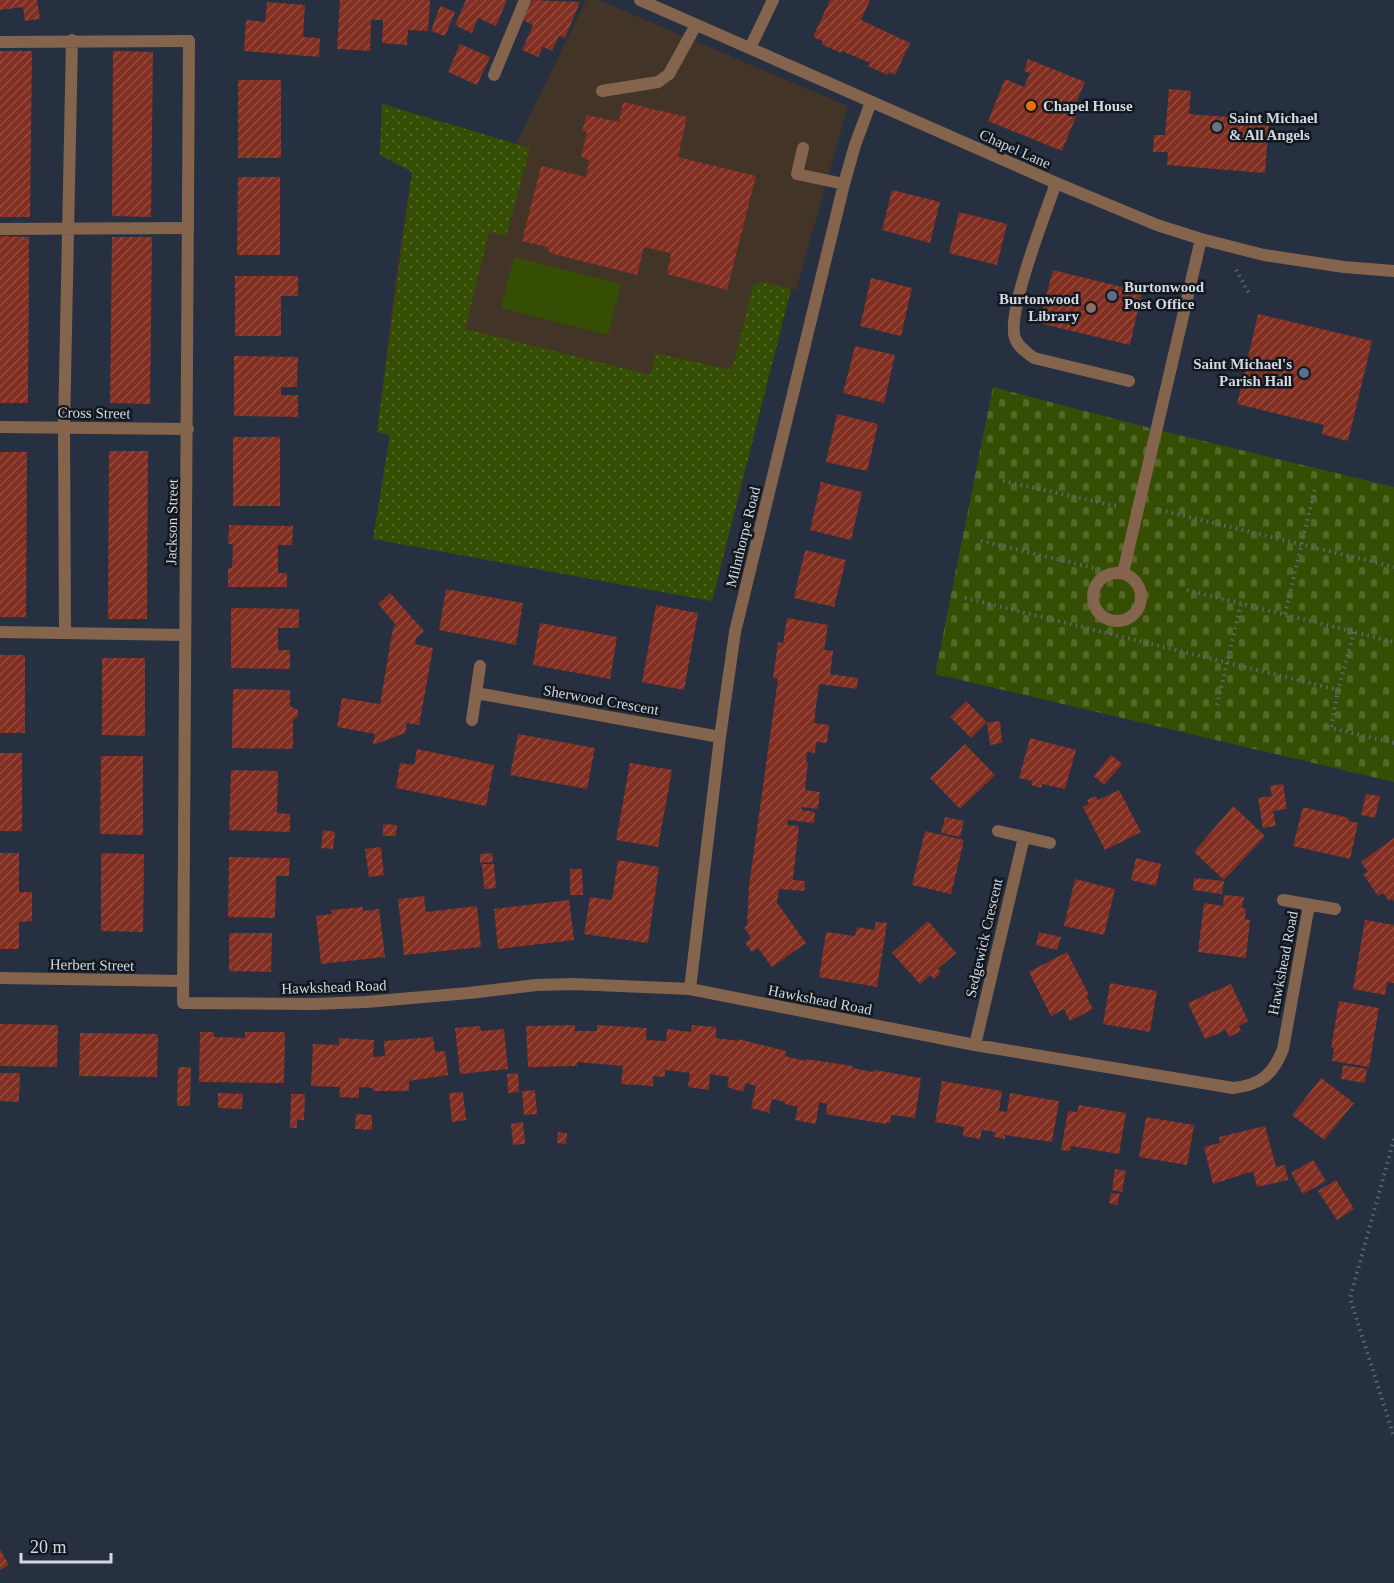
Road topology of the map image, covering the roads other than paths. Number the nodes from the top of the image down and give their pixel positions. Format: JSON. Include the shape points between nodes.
{"nodes":[{"id":1,"x":525,"y":0,"type":"edge"},
{"id":2,"x":640,"y":0,"type":"edge"},
{"id":3,"x":773,"y":0,"type":"edge"},
{"id":4,"x":696,"y":25,"type":"junction"},
{"id":5,"x":72,"y":40,"type":"junction"},
{"id":6,"x":0,"y":42,"type":"edge"},
{"id":7,"x":750,"y":48,"type":"junction"},
{"id":8,"x":494,"y":75,"type":"dead end"},
{"id":9,"x":602,"y":91,"type":"dead end"},
{"id":10,"x":871,"y":102,"type":"junction"},
{"id":11,"x":803,"y":148,"type":"dead end"},
{"id":12,"x":1056,"y":183,"type":"junction"},
{"id":13,"x":844,"y":184,"type":"junction"},
{"id":14,"x":188,"y":228,"type":"junction"},
{"id":15,"x":0,"y":229,"type":"edge"},
{"id":16,"x":68,"y":229,"type":"junction"},
{"id":17,"x":1201,"y":239,"type":"junction"},
{"id":18,"x":1394,"y":271,"type":"edge"},
{"id":19,"x":1129,"y":381,"type":"dead end"},
{"id":20,"x":0,"y":427,"type":"edge"},
{"id":21,"x":64,"y":427,"type":"junction"},
{"id":22,"x":188,"y":429,"type":"junction"},
{"id":23,"x":1119,"y":573,"type":"road end"},
{"id":24,"x":0,"y":632,"type":"edge"},
{"id":25,"x":65,"y":633,"type":"junction"},
{"id":26,"x":185,"y":635,"type":"junction"},
{"id":27,"x":480,"y":666,"type":"dead end"},
{"id":28,"x":476,"y":693,"type":"junction"},
{"id":29,"x":472,"y":720,"type":"dead end"},
{"id":30,"x":720,"y":737,"type":"junction"},
{"id":31,"x":998,"y":831,"type":"dead end"},
{"id":32,"x":1024,"y":837,"type":"junction"},
{"id":33,"x":1050,"y":843,"type":"dead end"},
{"id":34,"x":1283,"y":900,"type":"dead end"},
{"id":35,"x":1309,"y":905,"type":"junction"},
{"id":36,"x":1335,"y":909,"type":"dead end"},
{"id":37,"x":0,"y":978,"type":"edge"},
{"id":38,"x":183,"y":981,"type":"junction"},
{"id":39,"x":690,"y":989,"type":"junction"},
{"id":40,"x":183,"y":1003,"type":"joint"},
{"id":41,"x":975,"y":1045,"type":"junction"}],
"edges":[{"from":1,"to":8,"type":"street"},
{"from":2,"to":4,"type":"street","name":"Chapel Lane"},
{"from":3,"to":7,"type":"street"},
{"from":4,"to":7,"type":"street","name":"Chapel Lane"},
{"from":4,"to":9,"type":"street","via":[[669,74],[658,82]]},
{"from":5,"to":6,"type":"street"},
{"from":5,"to":14,"type":"street","name":"Jackson Street","via":[[189,41]]},
{"from":5,"to":16,"type":"street"},
{"from":7,"to":10,"type":"street","name":"Chapel Lane"},
{"from":10,"to":12,"type":"street","name":"Chapel Lane"},
{"from":10,"to":13,"type":"street","name":"Milnthorpe Road"},
{"from":11,"to":13,"type":"street","via":[[797,174]]},
{"from":12,"to":17,"type":"street","name":"Chapel Lane"},
{"from":12,"to":19,"type":"street","via":[[1024,275],[1014,320],[1015,338],[1034,358]]},
{"from":13,"to":30,"type":"street","name":"Milnthorpe Road","via":[[735,632]]},
{"from":14,"to":16,"type":"street"},
{"from":14,"to":22,"type":"street","name":"Jackson Street"},
{"from":15,"to":16,"type":"street"},
{"from":16,"to":21,"type":"street"},
{"from":17,"to":18,"type":"street","name":"Chapel Lane","via":[[1264,255]]},
{"from":17,"to":23,"type":"street"},
{"from":20,"to":21,"type":"street","name":"Cross Street"},
{"from":21,"to":22,"type":"street","name":"Cross Street"},
{"from":21,"to":25,"type":"street"},
{"from":22,"to":26,"type":"street","name":"Jackson Street"},
{"from":24,"to":25,"type":"street"},
{"from":25,"to":26,"type":"street"},
{"from":26,"to":38,"type":"street","name":"Jackson Street"},
{"from":27,"to":28,"type":"street"},
{"from":28,"to":29,"type":"street"},
{"from":28,"to":30,"type":"street","name":"Sherwood Crescent"},
{"from":30,"to":39,"type":"street","name":"Milnthorpe Road"},
{"from":31,"to":32,"type":"street"},
{"from":32,"to":33,"type":"street"},
{"from":32,"to":41,"type":"street","name":"Sedgewick Crescent"},
{"from":34,"to":35,"type":"street","name":"Hawkshead Road"},
{"from":35,"to":36,"type":"street","name":"Hawkshead Road"},
{"from":35,"to":41,"type":"street","name":"Hawkshead Road","via":[[1283,1049],[1274,1068],[1256,1083],[1221,1087]]},
{"from":37,"to":38,"type":"street","name":"Herbert Street"},
{"from":38,"to":40,"type":"street","name":"Jackson Street"},
{"from":39,"to":40,"type":"street","name":"Hawkshead Road","via":[[555,984],[366,1002]]},
{"from":39,"to":41,"type":"street","name":"Hawkshead Road"}]}
